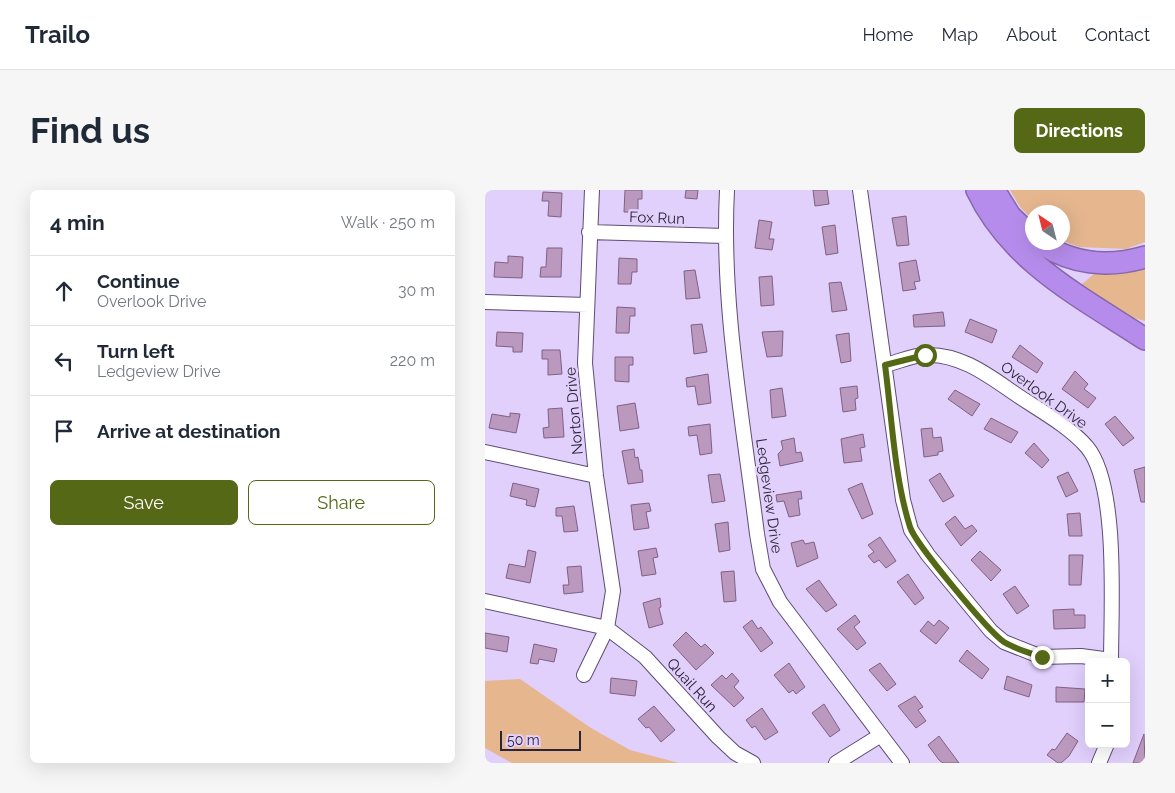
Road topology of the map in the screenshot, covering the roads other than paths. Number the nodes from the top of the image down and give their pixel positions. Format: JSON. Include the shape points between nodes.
{"nodes":[{"id":1,"x":592,"y":190,"type":"edge"},
{"id":2,"x":727,"y":190,"type":"edge"},
{"id":3,"x":860,"y":190,"type":"edge"},
{"id":4,"x":977,"y":190,"type":"edge"},
{"id":5,"x":994,"y":190,"type":"edge"},
{"id":6,"x":1025,"y":230,"type":"edge"},
{"id":7,"x":589,"y":232,"type":"junction"},
{"id":8,"x":725,"y":236,"type":"junction"},
{"id":9,"x":1053,"y":250,"type":"edge"},
{"id":10,"x":1145,"y":258,"type":"edge"},
{"id":11,"x":485,"y":302,"type":"edge"},
{"id":12,"x":587,"y":305,"type":"junction"},
{"id":13,"x":1145,"y":339,"type":"edge"},
{"id":14,"x":885,"y":365,"type":"junction"},
{"id":15,"x":485,"y":452,"type":"edge"},
{"id":16,"x":596,"y":476,"type":"junction"},
{"id":17,"x":485,"y":601,"type":"edge"},
{"id":18,"x":607,"y":628,"type":"junction"},
{"id":19,"x":1093,"y":658,"type":"edge"},
{"id":20,"x":1111,"y":658,"type":"edge"},
{"id":21,"x":584,"y":675,"type":"dead end"},
{"id":22,"x":881,"y":735,"type":"junction"},
{"id":23,"x":1105,"y":748,"type":"edge"},
{"id":24,"x":753,"y":763,"type":"edge"},
{"id":25,"x":837,"y":763,"type":"edge"},
{"id":26,"x":902,"y":763,"type":"edge"},
{"id":27,"x":1099,"y":763,"type":"edge"}],
"edges":[{"from":1,"to":7,"type":"street","name":"Norton Drive"},
{"from":2,"to":8,"type":"street","name":"Ledgeview Drive"},
{"from":3,"to":14,"type":"street"},
{"from":4,"to":13,"type":"highway","via":[[998,227],[1033,264]]},
{"from":5,"to":6,"type":"highway","via":[[1010,216]]},
{"from":7,"to":8,"type":"street","name":"Fox Run"},
{"from":7,"to":12,"type":"street","name":"Norton Drive"},
{"from":8,"to":22,"type":"street","name":"Ledgeview Drive","via":[[728,304],[763,569],[780,602]]},
{"from":9,"to":10,"type":"highway","via":[[1090,262],[1113,263]]},
{"from":11,"to":12,"type":"street"},
{"from":12,"to":16,"type":"street","name":"Norton Drive","via":[[585,363]]},
{"from":14,"to":19,"type":"street","via":[[903,500],[911,530],[928,555],[991,631],[1004,642],[1042,657]]},
{"from":14,"to":20,"type":"street","name":"Overlook Drive","via":[[925,355],[949,358],[979,368],[1086,446],[1096,461],[1106,494]]},
{"from":15,"to":16,"type":"street"},
{"from":16,"to":18,"type":"street","name":"Norton Drive","via":[[613,591]]},
{"from":17,"to":18,"type":"street"},
{"from":18,"to":21,"type":"street","name":"Norton Drive"},
{"from":18,"to":24,"type":"street","name":"Quail Run","via":[[645,657],[735,753]]},
{"from":22,"to":25,"type":"street"},
{"from":22,"to":26,"type":"street","name":"Ledgeview Drive"},
{"from":23,"to":27,"type":"street"}]}
